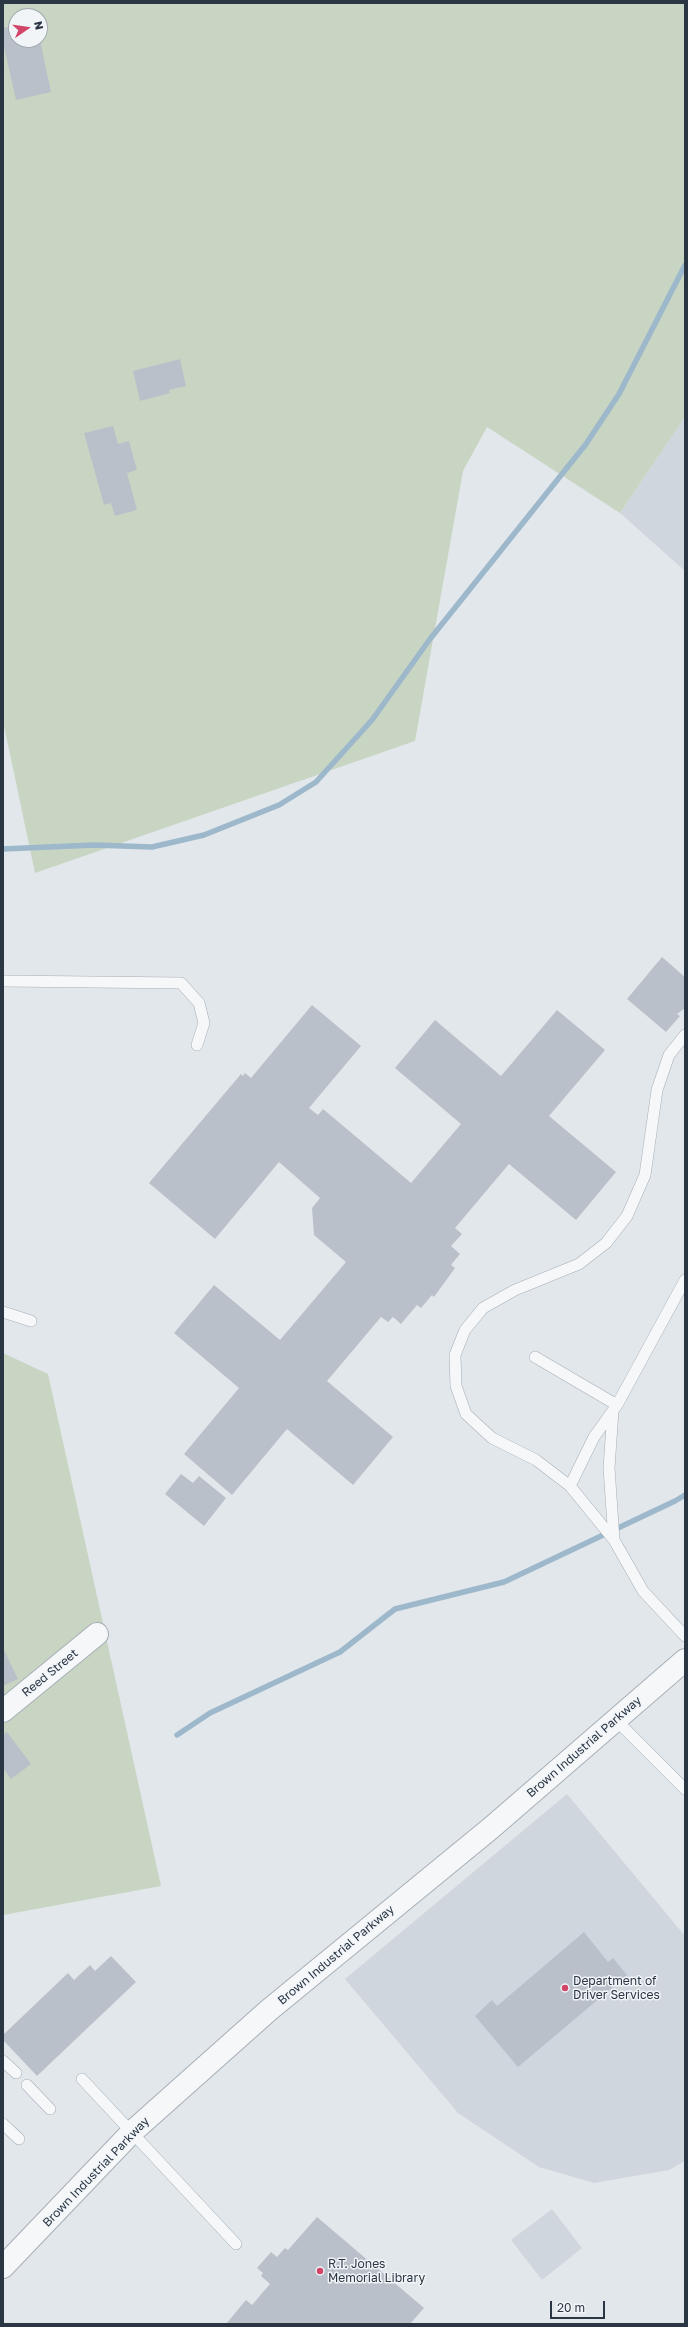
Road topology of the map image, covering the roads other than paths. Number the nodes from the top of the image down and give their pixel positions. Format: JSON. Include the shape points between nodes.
{"nodes":[{"id":1,"x":3,"y":981,"type":"edge"},
{"id":2,"x":685,"y":1035,"type":"edge"},
{"id":3,"x":197,"y":1045,"type":"dead end"},
{"id":4,"x":685,"y":1280,"type":"edge"},
{"id":5,"x":3,"y":1312,"type":"edge"},
{"id":6,"x":31,"y":1320,"type":"dead end"},
{"id":7,"x":535,"y":1357,"type":"dead end"},
{"id":8,"x":615,"y":1408,"type":"junction"},
{"id":9,"x":570,"y":1486,"type":"junction"},
{"id":10,"x":614,"y":1540,"type":"junction"},
{"id":11,"x":97,"y":1634,"type":"dead end"},
{"id":12,"x":685,"y":1636,"type":"edge"},
{"id":13,"x":685,"y":1660,"type":"edge"},
{"id":14,"x":3,"y":1711,"type":"edge"},
{"id":15,"x":616,"y":1720,"type":"junction"},
{"id":16,"x":685,"y":1789,"type":"edge"},
{"id":17,"x":3,"y":2061,"type":"edge"},
{"id":18,"x":16,"y":2073,"type":"dead end"},
{"id":19,"x":82,"y":2079,"type":"dead end"},
{"id":20,"x":27,"y":2085,"type":"dead end"},
{"id":21,"x":50,"y":2109,"type":"dead end"},
{"id":22,"x":3,"y":2124,"type":"edge"},
{"id":23,"x":132,"y":2132,"type":"junction"},
{"id":24,"x":19,"y":2139,"type":"dead end"},
{"id":25,"x":236,"y":2244,"type":"dead end"},
{"id":26,"x":3,"y":2267,"type":"edge"}],
"edges":[{"from":1,"to":3,"type":"lane","via":[[181,982],[199,1003],[204,1023]]},
{"from":2,"to":9,"type":"lane","via":[[668,1055],[657,1090],[645,1175],[627,1216],[606,1243],[579,1264],[516,1290],[483,1308],[466,1330],[455,1354],[456,1386],[466,1414],[492,1438],[536,1460]]},
{"from":4,"to":8,"type":"lane"},
{"from":5,"to":6,"type":"lane"},
{"from":7,"to":8,"type":"lane"},
{"from":8,"to":9,"type":"lane","via":[[594,1437]]},
{"from":8,"to":10,"type":"lane","via":[[609,1468]]},
{"from":9,"to":10,"type":"lane"},
{"from":10,"to":12,"type":"lane","via":[[644,1591]]},
{"from":11,"to":14,"type":"street","name":"Reed Street"},
{"from":13,"to":15,"type":"street","name":"Brown Industrial Parkway"},
{"from":15,"to":16,"type":"lane"},
{"from":15,"to":23,"type":"street","name":"Brown Industrial Parkway","via":[[490,1828],[275,2005]]},
{"from":17,"to":18,"type":"lane"},
{"from":19,"to":23,"type":"lane"},
{"from":20,"to":21,"type":"lane"},
{"from":22,"to":24,"type":"lane"},
{"from":23,"to":25,"type":"lane"},
{"from":23,"to":26,"type":"street","name":"Brown Industrial Parkway"}]}
